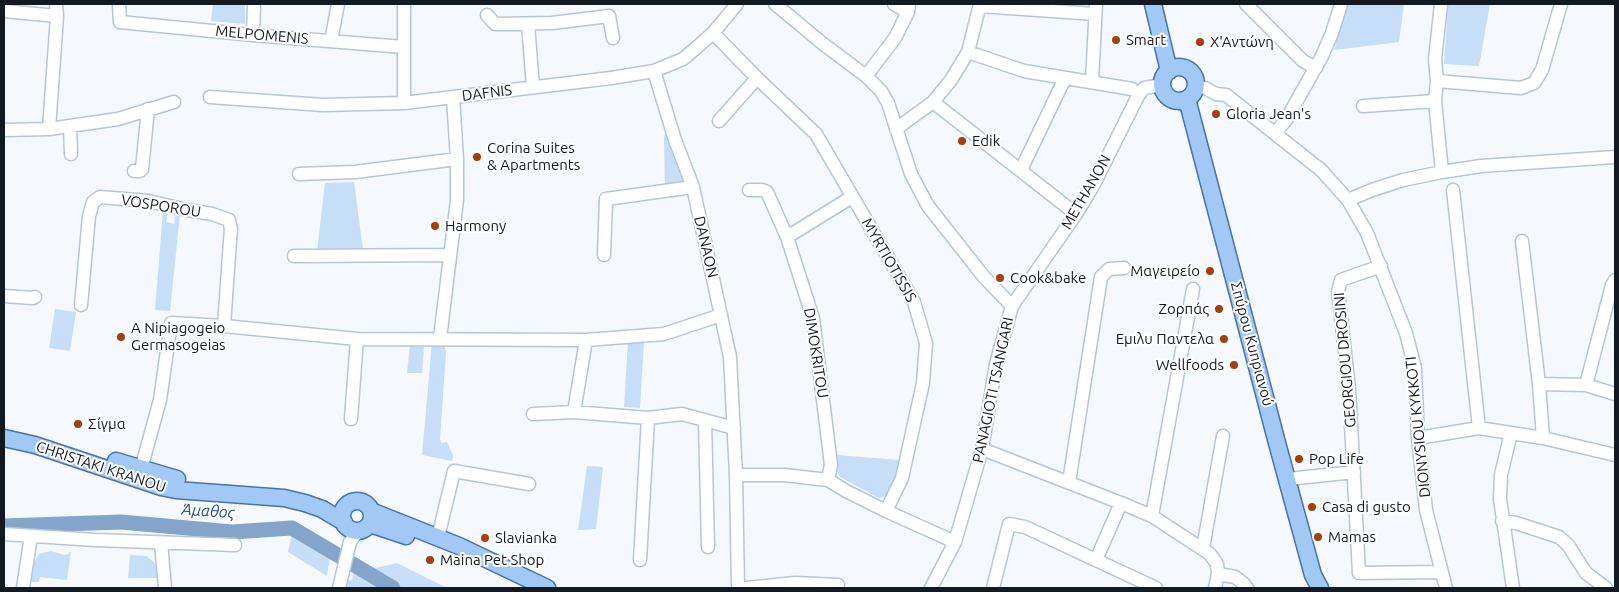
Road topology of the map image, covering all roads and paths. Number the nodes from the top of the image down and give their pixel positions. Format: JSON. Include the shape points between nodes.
{"nodes":[{"id":1,"x":119,"y":4,"type":"edge"},
{"id":2,"x":254,"y":4,"type":"edge"},
{"id":3,"x":338,"y":4,"type":"edge"},
{"id":4,"x":404,"y":4,"type":"edge"},
{"id":5,"x":737,"y":4,"type":"edge"},
{"id":6,"x":775,"y":4,"type":"edge"},
{"id":7,"x":894,"y":4,"type":"edge"},
{"id":8,"x":1153,"y":4,"type":"edge"},
{"id":9,"x":1159,"y":4,"type":"edge"},
{"id":10,"x":1246,"y":4,"type":"edge"},
{"id":11,"x":1341,"y":4,"type":"edge"},
{"id":12,"x":1441,"y":4,"type":"edge"},
{"id":13,"x":1561,"y":4,"type":"edge"},
{"id":14,"x":980,"y":5,"type":"edge"},
{"id":15,"x":908,"y":8,"type":"edge"},
{"id":16,"x":1096,"y":9,"type":"edge"},
{"id":17,"x":56,"y":10,"type":"edge"},
{"id":18,"x":4,"y":11,"type":"edge"},
{"id":19,"x":487,"y":15,"type":"dead end"},
{"id":20,"x":528,"y":24,"type":"junction"},
{"id":21,"x":713,"y":33,"type":"junction"},
{"id":22,"x":253,"y":35,"type":"junction"},
{"id":23,"x":613,"y":38,"type":"dead end"},
{"id":24,"x":331,"y":41,"type":"junction"},
{"id":25,"x":404,"y":47,"type":"junction"},
{"id":26,"x":968,"y":52,"type":"junction"},
{"id":27,"x":1316,"y":68,"type":"junction"},
{"id":28,"x":654,"y":71,"type":"junction"},
{"id":29,"x":1169,"y":74,"type":"junction"},
{"id":30,"x":866,"y":76,"type":"junction"},
{"id":31,"x":757,"y":78,"type":"junction"},
{"id":32,"x":1065,"y":78,"type":"junction"},
{"id":33,"x":1092,"y":81,"type":"junction"},
{"id":34,"x":1437,"y":82,"type":"junction"},
{"id":35,"x":533,"y":87,"type":"junction"},
{"id":36,"x":1132,"y":89,"type":"dead end"},
{"id":37,"x":1187,"y":95,"type":"junction"},
{"id":38,"x":210,"y":97,"type":"dead end"},
{"id":39,"x":453,"y":97,"type":"junction"},
{"id":40,"x":1435,"y":101,"type":"junction"},
{"id":41,"x":174,"y":102,"type":"dead end"},
{"id":42,"x":933,"y":102,"type":"junction"},
{"id":43,"x":404,"y":103,"type":"junction"},
{"id":44,"x":1363,"y":106,"type":"dead end"},
{"id":45,"x":148,"y":110,"type":"junction"},
{"id":46,"x":719,"y":120,"type":"dead end"},
{"id":47,"x":70,"y":126,"type":"junction"},
{"id":48,"x":48,"y":129,"type":"junction"},
{"id":49,"x":896,"y":129,"type":"junction"},
{"id":50,"x":4,"y":130,"type":"edge"},
{"id":51,"x":1275,"y":134,"type":"junction"},
{"id":52,"x":71,"y":154,"type":"dead end"},
{"id":53,"x":1615,"y":157,"type":"edge"},
{"id":54,"x":457,"y":159,"type":"junction"},
{"id":55,"x":1021,"y":170,"type":"junction"},
{"id":56,"x":134,"y":171,"type":"dead end"},
{"id":57,"x":1442,"y":172,"type":"junction"},
{"id":58,"x":299,"y":174,"type":"dead end"},
{"id":59,"x":692,"y":187,"type":"junction"},
{"id":60,"x":749,"y":190,"type":"dead end"},
{"id":61,"x":1453,"y":190,"type":"dead end"},
{"id":62,"x":852,"y":197,"type":"junction"},
{"id":63,"x":1348,"y":200,"type":"junction"},
{"id":64,"x":1076,"y":214,"type":"junction"},
{"id":65,"x":787,"y":237,"type":"junction"},
{"id":66,"x":1522,"y":241,"type":"dead end"},
{"id":67,"x":450,"y":255,"type":"junction"},
{"id":68,"x":604,"y":255,"type":"dead end"},
{"id":69,"x":294,"y":256,"type":"dead end"},
{"id":70,"x":1380,"y":266,"type":"junction"},
{"id":71,"x":1124,"y":268,"type":"dead end"},
{"id":72,"x":1615,"y":280,"type":"edge"},
{"id":73,"x":1193,"y":289,"type":"dead end"},
{"id":74,"x":4,"y":296,"type":"edge"},
{"id":75,"x":35,"y":296,"type":"dead end"},
{"id":76,"x":81,"y":305,"type":"dead end"},
{"id":77,"x":1012,"y":306,"type":"junction"},
{"id":78,"x":721,"y":315,"type":"junction"},
{"id":79,"x":224,"y":326,"type":"junction"},
{"id":80,"x":440,"y":338,"type":"junction"},
{"id":81,"x":357,"y":339,"type":"junction"},
{"id":82,"x":586,"y":340,"type":"junction"},
{"id":83,"x":1539,"y":384,"type":"junction"},
{"id":84,"x":1586,"y":385,"type":"junction"},
{"id":85,"x":1615,"y":394,"type":"edge"},
{"id":86,"x":574,"y":412,"type":"junction"},
{"id":87,"x":533,"y":414,"type":"dead end"},
{"id":88,"x":648,"y":418,"type":"junction"},
{"id":89,"x":351,"y":419,"type":"dead end"},
{"id":90,"x":705,"y":420,"type":"junction"},
{"id":91,"x":734,"y":428,"type":"junction"},
{"id":92,"x":1479,"y":428,"type":"junction"},
{"id":93,"x":4,"y":429,"type":"edge"},
{"id":94,"x":1511,"y":433,"type":"junction"},
{"id":95,"x":1222,"y":436,"type":"dead end"},
{"id":96,"x":4,"y":438,"type":"edge"},
{"id":97,"x":1418,"y":438,"type":"junction"},
{"id":98,"x":1544,"y":438,"type":"junction"},
{"id":99,"x":982,"y":449,"type":"junction"},
{"id":100,"x":1615,"y":455,"type":"edge"},
{"id":101,"x":1354,"y":472,"type":"junction"},
{"id":102,"x":736,"y":475,"type":"junction"},
{"id":103,"x":142,"y":476,"type":"junction"},
{"id":104,"x":1288,"y":479,"type":"junction"},
{"id":105,"x":828,"y":480,"type":"junction"},
{"id":106,"x":1069,"y":482,"type":"junction"},
{"id":107,"x":529,"y":484,"type":"dead end"},
{"id":108,"x":1121,"y":503,"type":"junction"},
{"id":109,"x":886,"y":511,"type":"junction"},
{"id":110,"x":1152,"y":516,"type":"junction"},
{"id":111,"x":1502,"y":521,"type":"junction"},
{"id":112,"x":355,"y":523,"type":"junction"},
{"id":113,"x":4,"y":534,"type":"edge"},
{"id":114,"x":31,"y":536,"type":"junction"},
{"id":115,"x":438,"y":537,"type":"junction"},
{"id":116,"x":954,"y":542,"type":"junction"},
{"id":117,"x":161,"y":543,"type":"junction"},
{"id":118,"x":235,"y":545,"type":"dead end"},
{"id":119,"x":708,"y":547,"type":"dead end"},
{"id":120,"x":1203,"y":548,"type":"junction"},
{"id":121,"x":640,"y":560,"type":"dead end"},
{"id":122,"x":1096,"y":560,"type":"junction"},
{"id":123,"x":1441,"y":572,"type":"junction"},
{"id":124,"x":1218,"y":574,"type":"junction"},
{"id":125,"x":838,"y":585,"type":"dead end"},
{"id":126,"x":23,"y":588,"type":"edge"},
{"id":127,"x":164,"y":588,"type":"edge"},
{"id":128,"x":339,"y":588,"type":"edge"},
{"id":129,"x":522,"y":588,"type":"edge"},
{"id":130,"x":547,"y":588,"type":"edge"},
{"id":131,"x":738,"y":588,"type":"edge"},
{"id":132,"x":746,"y":588,"type":"edge"},
{"id":133,"x":931,"y":588,"type":"edge"},
{"id":134,"x":994,"y":588,"type":"edge"},
{"id":135,"x":1156,"y":588,"type":"edge"},
{"id":136,"x":1215,"y":588,"type":"edge"},
{"id":137,"x":1247,"y":588,"type":"edge"},
{"id":138,"x":1308,"y":588,"type":"edge"},
{"id":139,"x":1320,"y":588,"type":"edge"},
{"id":140,"x":1446,"y":588,"type":"edge"},
{"id":141,"x":1513,"y":588,"type":"edge"},
{"id":142,"x":1606,"y":588,"type":"edge"}],
"edges":[{"from":1,"to":22,"type":"street","name":"MELPOMENIS","via":[[120,22]]},
{"from":2,"to":22,"type":"street"},
{"from":3,"to":24,"type":"street"},
{"from":4,"to":25,"type":"street"},
{"from":5,"to":21,"type":"street","name":"DAFNIS"},
{"from":6,"to":30,"type":"street","name":"PANAGIOTI TSANGARI"},
{"from":7,"to":15,"type":"street"},
{"from":8,"to":29,"type":"main road"},
{"from":9,"to":29,"type":"main road"},
{"from":10,"to":27,"type":"street","via":[[1303,61]]},
{"from":11,"to":27,"type":"street"},
{"from":12,"to":34,"type":"street","via":[[1435,59]]},
{"from":13,"to":34,"type":"street","via":[[1542,70],[1534,83],[1522,88]]},
{"from":14,"to":16,"type":"street"},
{"from":14,"to":26,"type":"street"},
{"from":15,"to":30,"type":"street","via":[[895,38]]},
{"from":16,"to":33,"type":"street"},
{"from":17,"to":18,"type":"street"},
{"from":17,"to":48,"type":"street"},
{"from":19,"to":20,"type":"street","via":[[495,24]]},
{"from":20,"to":23,"type":"street","via":[[609,16]]},
{"from":20,"to":35,"type":"street"},
{"from":21,"to":28,"type":"street","name":"DAFNIS","via":[[682,59]]},
{"from":21,"to":31,"type":"street","name":"MYRTIOTISSIS"},
{"from":22,"to":24,"type":"street","name":"MELPOMENIS"},
{"from":24,"to":25,"type":"street","name":"MELPOMENIS"},
{"from":25,"to":43,"type":"street"},
{"from":26,"to":32,"type":"street","via":[[1024,71]]},
{"from":26,"to":42,"type":"street"},
{"from":27,"to":51,"type":"street"},
{"from":28,"to":35,"type":"street","name":"DAFNIS"},
{"from":28,"to":59,"type":"street","name":"DANAON"},
{"from":29,"to":37,"type":"main road","via":[[1166,96],[1171,100]]},
{"from":29,"to":37,"type":"main road","via":[[1184,68],[1193,75]]},
{"from":29,"to":64,"type":"street","name":"METHANON","via":[[1144,88],[1138,96]]},
{"from":30,"to":49,"type":"street","name":"PANAGIOTI TSANGARI","via":[[888,103]]},
{"from":31,"to":46,"type":"street"},
{"from":31,"to":62,"type":"street","name":"MYRTIOTISSIS","via":[[816,134]]},
{"from":32,"to":33,"type":"street"},
{"from":32,"to":55,"type":"street"},
{"from":33,"to":36,"type":"street"},
{"from":34,"to":40,"type":"street"},
{"from":35,"to":39,"type":"street","name":"DAFNIS"},
{"from":37,"to":51,"type":"street","name":"DIONYSIOU KYKKOTI","via":[[1205,88],[1226,95]]},
{"from":37,"to":104,"type":"main road","name":"Σπύρου Κυπριανού"},
{"from":37,"to":138,"type":"main road","name":"Σπύρου Κυπριανού"},
{"from":38,"to":43,"type":"street","name":"DAFNIS","via":[[323,105]]},
{"from":39,"to":43,"type":"street","name":"DAFNIS"},
{"from":39,"to":54,"type":"street"},
{"from":40,"to":44,"type":"street"},
{"from":40,"to":57,"type":"street"},
{"from":41,"to":45,"type":"street"},
{"from":42,"to":49,"type":"street"},
{"from":42,"to":55,"type":"street"},
{"from":45,"to":47,"type":"street","via":[[118,119]]},
{"from":45,"to":56,"type":"street","via":[[142,169]]},
{"from":47,"to":48,"type":"street"},
{"from":47,"to":52,"type":"street"},
{"from":48,"to":50,"type":"street"},
{"from":49,"to":77,"type":"street","name":"PANAGIOTI TSANGARI","via":[[911,174],[928,206],[984,277]]},
{"from":51,"to":63,"type":"street","name":"DIONYSIOU KYKKOTI","via":[[1321,170]]},
{"from":53,"to":57,"type":"street","via":[[1481,166]]},
{"from":54,"to":58,"type":"street","via":[[355,172]]},
{"from":54,"to":67,"type":"street"},
{"from":55,"to":64,"type":"street"},
{"from":57,"to":63,"type":"street","via":[[1403,180]]},
{"from":59,"to":68,"type":"street","via":[[606,199]]},
{"from":59,"to":78,"type":"street","name":"DANAON"},
{"from":60,"to":65,"type":"street","name":"DIMOKRITOU","via":[[767,192]]},
{"from":61,"to":92,"type":"street"},
{"from":62,"to":65,"type":"street"},
{"from":62,"to":109,"type":"street","name":"MYRTIOTISSIS","via":[[914,302],[926,343],[923,383],[902,478]]},
{"from":63,"to":70,"type":"street","name":"DIONYSIOU KYKKOTI","via":[[1367,233]]},
{"from":64,"to":77,"type":"street","name":"METHANON"},
{"from":65,"to":105,"type":"street","name":"DIMOKRITOU","via":[[813,318],[831,465]]},
{"from":66,"to":83,"type":"street"},
{"from":67,"to":69,"type":"street"},
{"from":67,"to":80,"type":"street"},
{"from":70,"to":97,"type":"street","name":"DIONYSIOU KYKKOTI","via":[[1406,333],[1415,368]]},
{"from":70,"to":101,"type":"street","name":"GEORGIOU DROSINI","via":[[1340,280],[1338,291]]},
{"from":71,"to":106,"type":"street","via":[[1109,269],[1101,277]]},
{"from":72,"to":84,"type":"street"},
{"from":73,"to":110,"type":"street"},
{"from":74,"to":75,"type":"street"},
{"from":76,"to":79,"type":"street","name":"VOSPOROU","via":[[88,216],[93,202],[100,197],[148,201],[229,220]]},
{"from":77,"to":99,"type":"street","name":"PANAGIOTI TSANGARI","via":[[996,364]]},
{"from":78,"to":82,"type":"street","via":[[664,334]]},
{"from":78,"to":91,"type":"street","name":"DANAON","via":[[730,357]]},
{"from":79,"to":81,"type":"street"},
{"from":79,"to":103,"type":"street","via":[[171,323],[160,400]]},
{"from":80,"to":81,"type":"street"},
{"from":80,"to":82,"type":"street"},
{"from":81,"to":89,"type":"street"},
{"from":82,"to":86,"type":"street"},
{"from":83,"to":84,"type":"street"},
{"from":83,"to":98,"type":"street"},
{"from":84,"to":85,"type":"street"},
{"from":86,"to":87,"type":"street"},
{"from":86,"to":88,"type":"street"},
{"from":88,"to":90,"type":"street","via":[[682,414]]},
{"from":88,"to":121,"type":"street"},
{"from":90,"to":91,"type":"street"},
{"from":90,"to":119,"type":"street"},
{"from":91,"to":102,"type":"street","name":"DANAON"},
{"from":92,"to":94,"type":"street"},
{"from":92,"to":97,"type":"street"},
{"from":93,"to":103,"type":"main road","name":"CHRISTAKI KRANOU","via":[[38,436]]},
{"from":94,"to":98,"type":"street"},
{"from":94,"to":111,"type":"street","via":[[1501,474]]},
{"from":95,"to":120,"type":"street"},
{"from":96,"to":103,"type":"main road","name":"CHRISTAKI KRANOU"},
{"from":97,"to":123,"type":"street","name":"DIONYSIOU KYKKOTI","via":[[1426,510]]},
{"from":98,"to":100,"type":"street"},
{"from":99,"to":106,"type":"street"},
{"from":99,"to":116,"type":"street","name":"PANAGIOTI TSANGARI"},
{"from":101,"to":104,"type":"street"},
{"from":101,"to":123,"type":"street","name":"GEORGIOU DROSINI","via":[[1358,572]]},
{"from":102,"to":105,"type":"street","via":[[784,475]]},
{"from":102,"to":131,"type":"street","name":"DANAON"},
{"from":103,"to":112,"type":"main road","name":"CHRISTAKI KRANOU","via":[[285,488],[322,498]]},
{"from":104,"to":139,"type":"main road","name":"Σπύρου Κυπριανού","via":[[1313,575]]},
{"from":105,"to":109,"type":"street"},
{"from":106,"to":108,"type":"street"},
{"from":107,"to":115,"type":"street","via":[[454,471]]},
{"from":108,"to":110,"type":"street"},
{"from":108,"to":122,"type":"street"},
{"from":109,"to":116,"type":"street"},
{"from":110,"to":120,"type":"street"},
{"from":111,"to":141,"type":"street"},
{"from":111,"to":142,"type":"street","via":[[1559,537],[1586,573]]},
{"from":112,"to":115,"type":"main road","name":"CHRISTAKI KRANOU"},
{"from":112,"to":128,"type":"street"},
{"from":112,"to":129,"type":"main road","name":"CHRISTAKI KRANOU","via":[[394,531]]},
{"from":113,"to":114,"type":"street"},
{"from":114,"to":117,"type":"street"},
{"from":114,"to":126,"type":"street"},
{"from":115,"to":130,"type":"main road","name":"CHRISTAKI KRANOU"},
{"from":116,"to":133,"type":"street","name":"PANAGIOTI TSANGARI"},
{"from":117,"to":118,"type":"street"},
{"from":117,"to":127,"type":"street"},
{"from":120,"to":124,"type":"street","via":[[1217,564]]},
{"from":122,"to":134,"type":"street","via":[[1009,524]]},
{"from":122,"to":135,"type":"street"},
{"from":123,"to":140,"type":"street","name":"DIONYSIOU KYKKOTI"},
{"from":124,"to":136,"type":"street"},
{"from":124,"to":137,"type":"street","via":[[1235,577]]},
{"from":125,"to":132,"type":"street","via":[[794,583]]}]}
